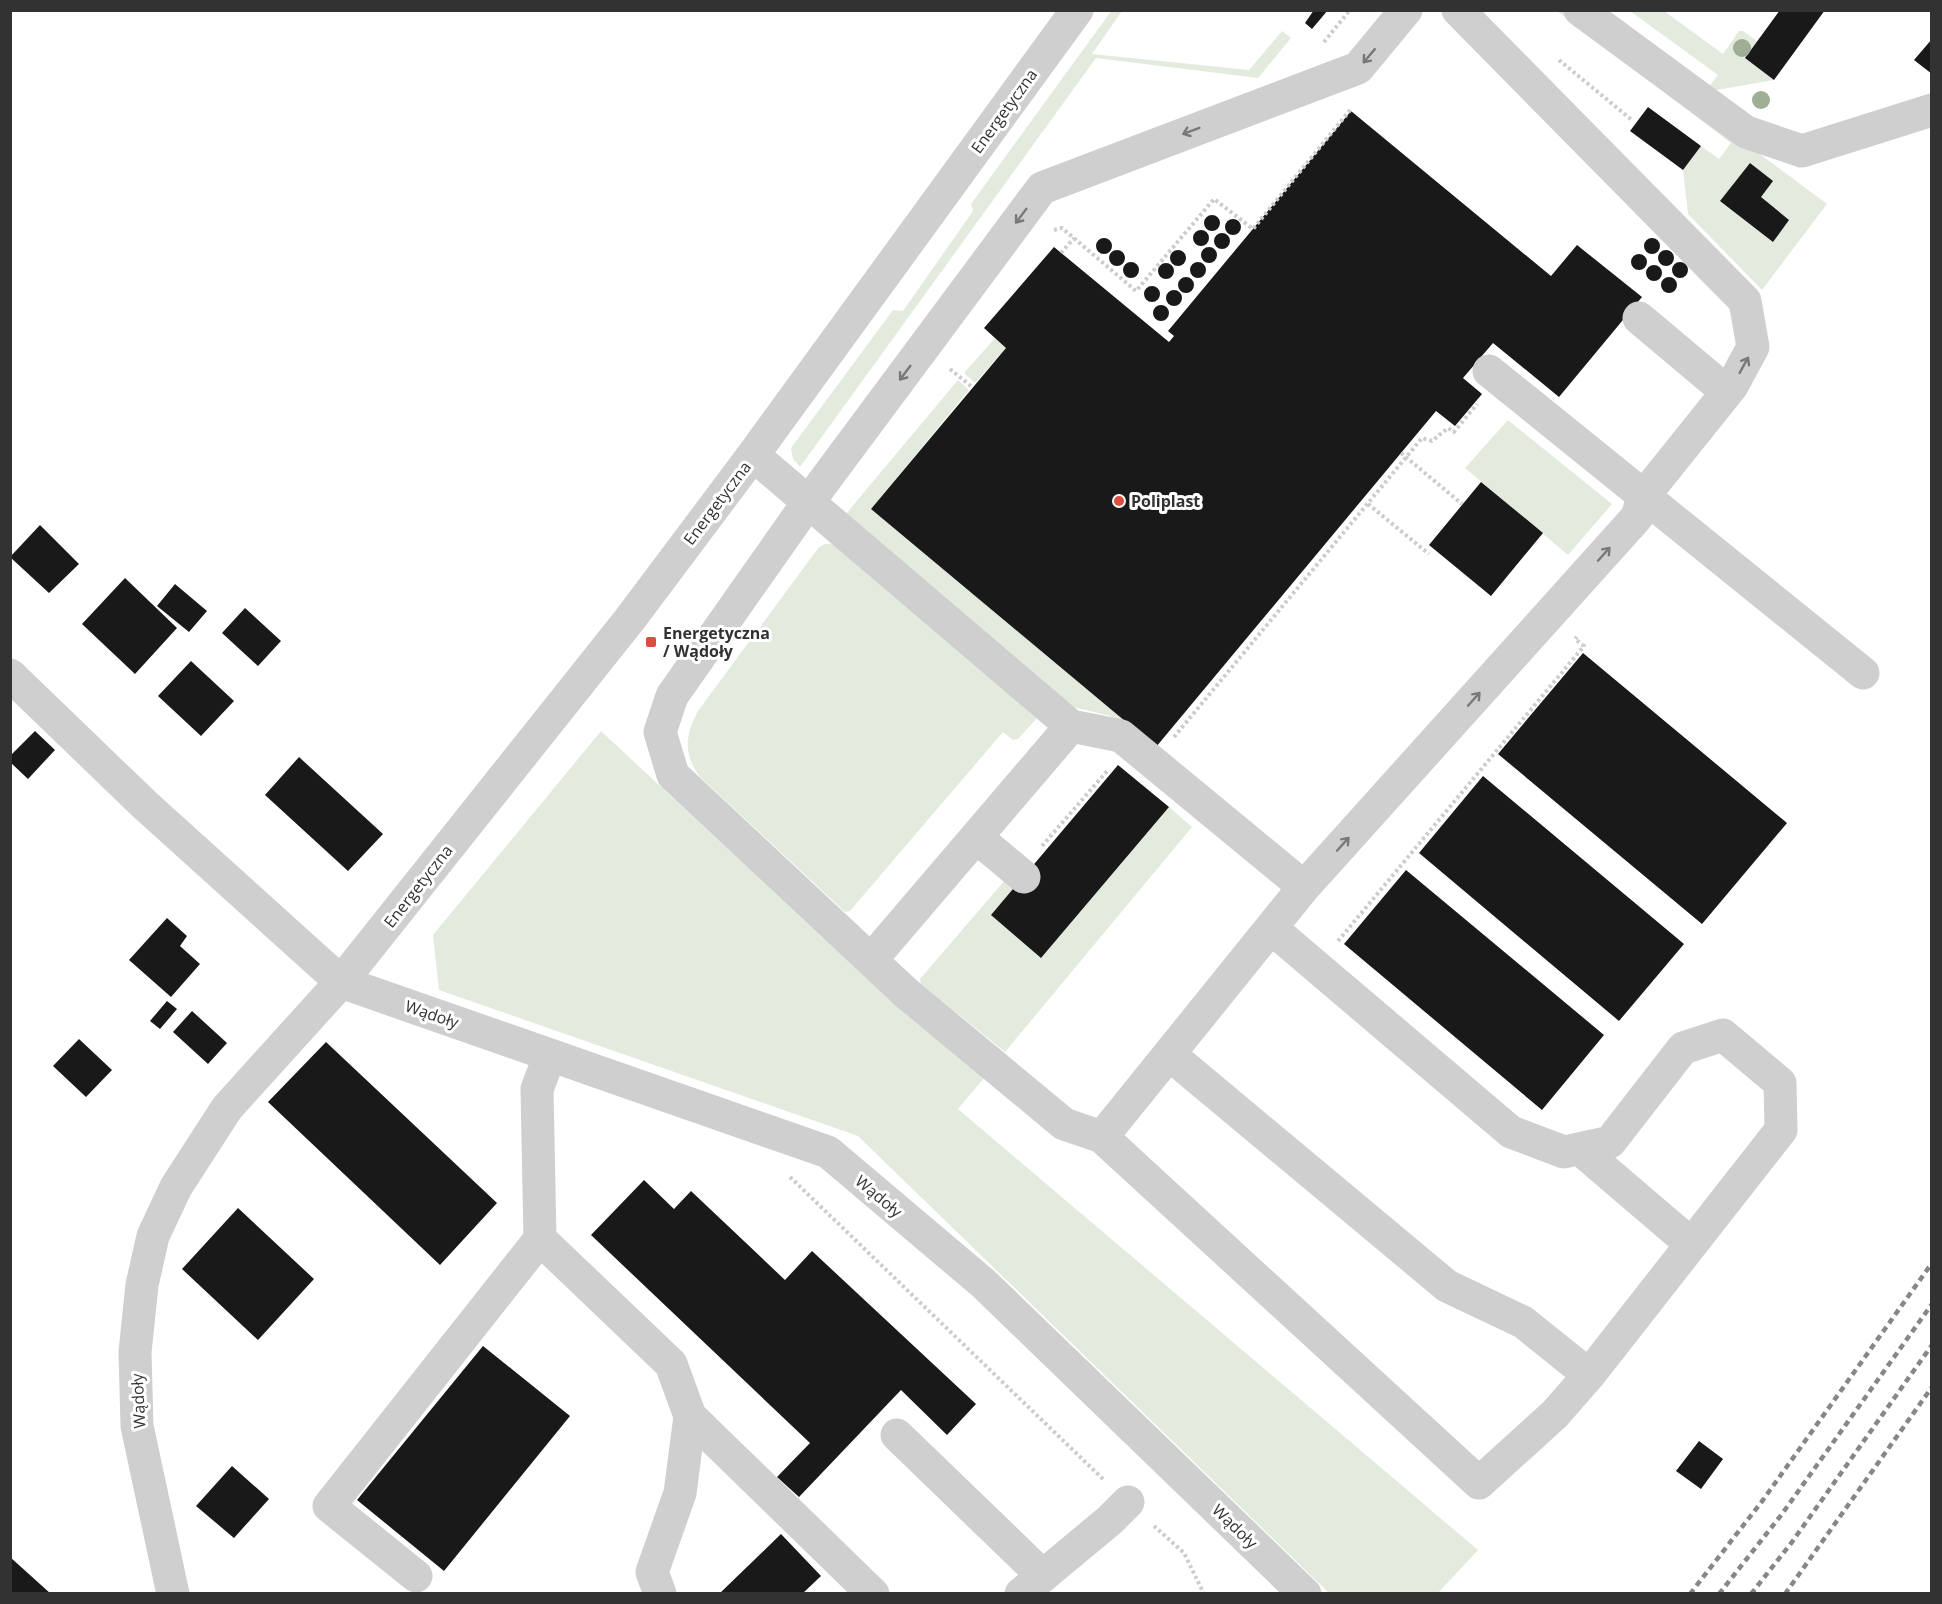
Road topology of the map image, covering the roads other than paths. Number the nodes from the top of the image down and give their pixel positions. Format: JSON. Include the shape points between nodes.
{"nodes":[{"id":1,"x":1077,"y":10,"type":"edge"},
{"id":2,"x":1406,"y":10,"type":"edge"},
{"id":3,"x":1458,"y":10,"type":"edge"},
{"id":4,"x":1580,"y":10,"type":"edge"},
{"id":5,"x":1932,"y":110,"type":"edge"},
{"id":6,"x":1639,"y":318,"type":"dead end"},
{"id":7,"x":1485,"y":386,"type":"road end"},
{"id":8,"x":1727,"y":392,"type":"junction"},
{"id":9,"x":753,"y":455,"type":"junction"},
{"id":10,"x":1643,"y":497,"type":"junction"},
{"id":11,"x":807,"y":504,"type":"junction"},
{"id":12,"x":1863,"y":673,"type":"dead end"},
{"id":13,"x":10,"y":675,"type":"edge"},
{"id":14,"x":1071,"y":726,"type":"junction"},
{"id":15,"x":976,"y":837,"type":"junction"},
{"id":16,"x":1030,"y":865,"type":"road end"},
{"id":17,"x":1289,"y":906,"type":"junction"},
{"id":18,"x":871,"y":960,"type":"junction"},
{"id":19,"x":341,"y":982,"type":"junction"},
{"id":20,"x":1169,"y":1054,"type":"junction"},
{"id":21,"x":550,"y":1055,"type":"junction"},
{"id":22,"x":1102,"y":1137,"type":"junction"},
{"id":23,"x":1580,"y":1149,"type":"junction"},
{"id":24,"x":540,"y":1239,"type":"junction"},
{"id":25,"x":1691,"y":1244,"type":"junction"},
{"id":26,"x":1589,"y":1374,"type":"junction"},
{"id":27,"x":690,"y":1416,"type":"junction"},
{"id":28,"x":897,"y":1435,"type":"dead end"},
{"id":29,"x":1128,"y":1502,"type":"road end"},
{"id":30,"x":416,"y":1576,"type":"dead end"},
{"id":31,"x":1032,"y":1585,"type":"edge"},
{"id":32,"x":173,"y":1593,"type":"edge"},
{"id":33,"x":660,"y":1593,"type":"edge"},
{"id":34,"x":873,"y":1593,"type":"edge"},
{"id":35,"x":1305,"y":1593,"type":"edge"}],
"edges":[{"from":1,"to":9,"type":"street","name":"Energetyczna"},
{"from":2,"to":11,"type":"street","one_way":true,"via":[[1358,68],[1042,188]]},
{"from":8,"to":3,"type":"street","one_way":true,"via":[[1754,347],[1745,301]]},
{"from":4,"to":5,"type":"street","via":[[1746,132],[1802,151]]},
{"from":6,"to":8,"type":"street"},
{"from":7,"to":10,"type":"street"},
{"from":8,"to":10,"type":"street"},
{"from":9,"to":11,"type":"street"},
{"from":9,"to":19,"type":"street","name":"Energetyczna","via":[[630,619]]},
{"from":10,"to":12,"type":"street"},
{"from":17,"to":10,"type":"street","one_way":true,"via":[[1638,517]]},
{"from":11,"to":14,"type":"street"},
{"from":11,"to":18,"type":"street","via":[[672,696],[660,732],[673,775]]},
{"from":13,"to":19,"type":"street","name":"Wądoły","via":[[186,843]]},
{"from":14,"to":15,"type":"street"},
{"from":14,"to":17,"type":"street","via":[[1121,736],[1153,762]]},
{"from":15,"to":16,"type":"street"},
{"from":15,"to":18,"type":"street"},
{"from":17,"to":20,"type":"street"},
{"from":17,"to":23,"type":"street","via":[[1511,1132],[1564,1152]]},
{"from":18,"to":22,"type":"street","via":[[1064,1124]]},
{"from":19,"to":21,"type":"street","name":"Wądoły"},
{"from":19,"to":32,"type":"street","name":"Wądoły","via":[[227,1108],[176,1187],[153,1236],[142,1285],[136,1341],[137,1426]]},
{"from":20,"to":22,"type":"street"},
{"from":20,"to":26,"type":"street","via":[[1447,1286],[1523,1322]]},
{"from":21,"to":24,"type":"street","via":[[537,1089]]},
{"from":21,"to":35,"type":"street","name":"Wądoły","via":[[828,1152],[983,1283]]},
{"from":22,"to":26,"type":"street","via":[[1479,1483],[1554,1414]]},
{"from":23,"to":25,"type":"street"},
{"from":23,"to":25,"type":"street","via":[[1610,1142],[1683,1048],[1724,1035],[1780,1083],[1781,1130]]},
{"from":24,"to":27,"type":"street","via":[[671,1364]]},
{"from":24,"to":30,"type":"street","via":[[329,1506]]},
{"from":25,"to":26,"type":"street"},
{"from":27,"to":33,"type":"street","via":[[680,1493],[652,1572]]},
{"from":27,"to":34,"type":"street"},
{"from":28,"to":31,"type":"street"},
{"from":29,"to":31,"type":"street"}]}
